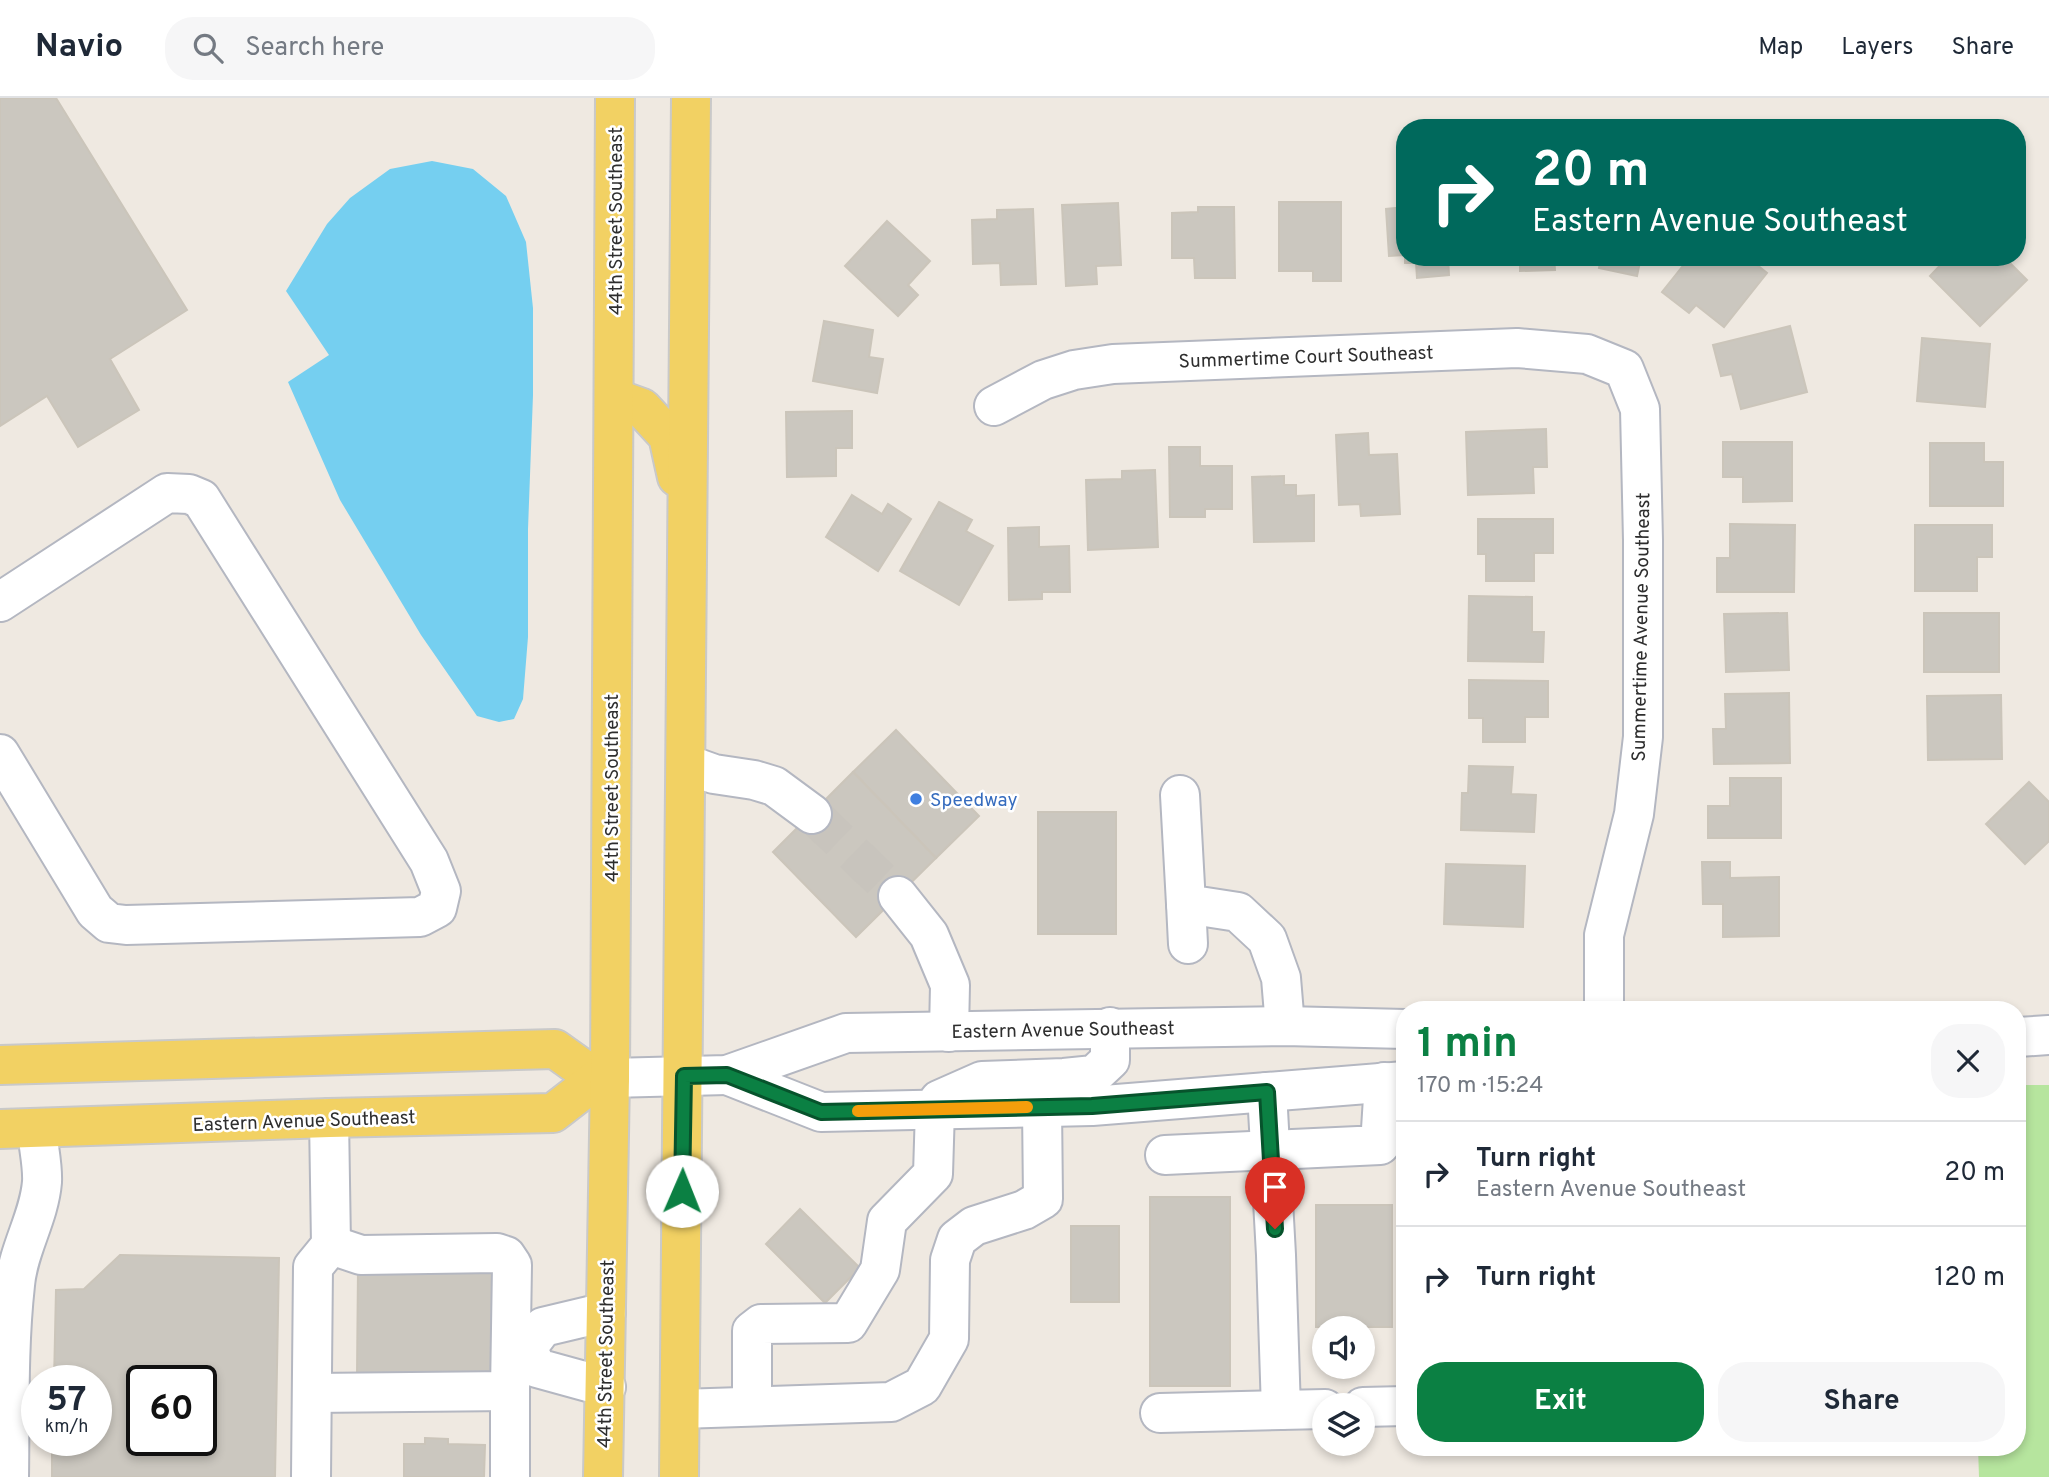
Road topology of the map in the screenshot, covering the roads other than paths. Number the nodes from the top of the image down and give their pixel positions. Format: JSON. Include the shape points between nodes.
{"nodes":[{"id":1,"x":615,"y":98,"type":"edge"},
{"id":2,"x":691,"y":98,"type":"edge"},
{"id":3,"x":1624,"y":369,"type":"joint"},
{"id":4,"x":614,"y":398,"type":"junction"},
{"id":5,"x":993,"y":406,"type":"dead end"},
{"id":6,"x":688,"y":527,"type":"junction"},
{"id":7,"x":0,"y":603,"type":"edge"},
{"id":8,"x":0,"y":754,"type":"edge"},
{"id":9,"x":686,"y":764,"type":"junction"},
{"id":10,"x":1180,"y":795,"type":"dead end"},
{"id":11,"x":811,"y":814,"type":"tunnel mouth"},
{"id":12,"x":898,"y":896,"type":"tunnel mouth"},
{"id":13,"x":1186,"y":904,"type":"junction"},
{"id":14,"x":1188,"y":944,"type":"dead end"},
{"id":15,"x":1604,"y":1001,"type":"edge"},
{"id":16,"x":1285,"y":1026,"type":"junction"},
{"id":17,"x":1110,"y":1027,"type":"junction"},
{"id":18,"x":1396,"y":1029,"type":"edge"},
{"id":19,"x":949,"y":1032,"type":"junction"},
{"id":20,"x":2049,"y":1035,"type":"edge"},
{"id":21,"x":2026,"y":1036,"type":"edge"},
{"id":22,"x":48,"y":1063,"type":"junction"},
{"id":23,"x":0,"y":1065,"type":"edge"},
{"id":24,"x":0,"y":1072,"type":"edge"},
{"id":25,"x":727,"y":1075,"type":"junction"},
{"id":26,"x":684,"y":1076,"type":"junction"},
{"id":27,"x":603,"y":1079,"type":"junction"},
{"id":28,"x":1395,"y":1081,"type":"edge"},
{"id":29,"x":1267,"y":1092,"type":"junction"},
{"id":30,"x":1042,"y":1107,"type":"junction"},
{"id":31,"x":927,"y":1110,"type":"junction"},
{"id":32,"x":330,"y":1118,"type":"junction"},
{"id":33,"x":18,"y":1129,"type":"edge"},
{"id":34,"x":1393,"y":1149,"type":"edge"},
{"id":35,"x":1272,"y":1150,"type":"junction"},
{"id":36,"x":1165,"y":1155,"type":"dead end"},
{"id":37,"x":331,"y":1245,"type":"junction"},
{"id":38,"x":606,"y":1312,"type":"junction"},
{"id":39,"x":520,"y":1349,"type":"junction"},
{"id":40,"x":606,"y":1387,"type":"junction"},
{"id":41,"x":510,"y":1391,"type":"junction"},
{"id":42,"x":312,"y":1393,"type":"junction"},
{"id":43,"x":752,"y":1406,"type":"junction"},
{"id":44,"x":1396,"y":1406,"type":"edge"},
{"id":45,"x":1375,"y":1407,"type":"edge"},
{"id":46,"x":680,"y":1409,"type":"junction"},
{"id":47,"x":1312,"y":1409,"type":"edge"},
{"id":48,"x":1281,"y":1410,"type":"junction"},
{"id":49,"x":1160,"y":1413,"type":"dead end"},
{"id":50,"x":9,"y":1477,"type":"edge"},
{"id":51,"x":311,"y":1477,"type":"edge"},
{"id":52,"x":510,"y":1477,"type":"edge"},
{"id":53,"x":603,"y":1477,"type":"edge"},
{"id":54,"x":679,"y":1477,"type":"edge"}],
"edges":[{"from":1,"to":4,"type":"main road","name":"44th Street Southeast"},
{"from":2,"to":6,"type":"main road"},
{"from":3,"to":5,"type":"street","name":"Summertime Court Southeast","via":[[1587,354],[1517,348],[1113,364],[1043,380]]},
{"from":3,"to":15,"type":"street","name":"Summertime Avenue Southeast","via":[[1640,409],[1643,737],[1634,814],[1604,935]]},
{"from":4,"to":6,"type":"main road","via":[[642,408],[668,436]]},
{"from":4,"to":27,"type":"main road","name":"44th Street Southeast"},
{"from":6,"to":9,"type":"main road"},
{"from":7,"to":8,"type":"street","via":[[166,493],[201,499],[429,861],[441,891],[437,908],[420,917],[109,923],[95,911]]},
{"from":9,"to":11,"type":"street","via":[[774,786]]},
{"from":9,"to":26,"type":"main road"},
{"from":10,"to":13,"type":"street"},
{"from":12,"to":19,"type":"street","via":[[929,935],[950,985]]},
{"from":13,"to":14,"type":"street"},
{"from":13,"to":16,"type":"street","via":[[1238,912],[1267,939],[1281,978]]},
{"from":16,"to":17,"type":"street","name":"Eastern Avenue Southeast"},
{"from":16,"to":18,"type":"street","name":"Eastern Avenue Southeast"},
{"from":17,"to":19,"type":"street","name":"Eastern Avenue Southeast"},
{"from":17,"to":31,"type":"street","via":[[1110,1060],[1094,1075],[982,1081]]},
{"from":19,"to":25,"type":"street","name":"Eastern Avenue Southeast","via":[[846,1033]]},
{"from":20,"to":21,"type":"street"},
{"from":22,"to":23,"type":"main road"},
{"from":22,"to":24,"type":"main road"},
{"from":22,"to":27,"type":"main road","via":[[555,1049]]},
{"from":25,"to":26,"type":"street","name":"Eastern Avenue Southeast"},
{"from":25,"to":31,"type":"street","name":"Eastern Avenue Southeast","via":[[821,1112]]},
{"from":26,"to":27,"type":"street","name":"Eastern Avenue Southeast"},
{"from":26,"to":46,"type":"main road"},
{"from":27,"to":32,"type":"main road","name":"Eastern Avenue Southeast","via":[[553,1113]]},
{"from":27,"to":38,"type":"main road","name":"44th Street Southeast"},
{"from":28,"to":29,"type":"street","name":"Eastern Avenue Southeast"},
{"from":28,"to":34,"type":"street"},
{"from":29,"to":30,"type":"street","name":"Eastern Avenue Southeast"},
{"from":29,"to":35,"type":"street"},
{"from":30,"to":31,"type":"street","name":"Eastern Avenue Southeast"},
{"from":30,"to":43,"type":"street","via":[[1043,1199],[974,1226],[957,1239],[950,1260],[949,1339],[922,1386],[891,1402]]},
{"from":31,"to":43,"type":"street","via":[[933,1174],[887,1221],[880,1270],[848,1323],[761,1324],[752,1331]]},
{"from":32,"to":33,"type":"main road","name":"Eastern Avenue Southeast"},
{"from":32,"to":37,"type":"street"},
{"from":33,"to":50,"type":"street","via":[[42,1182],[15,1284]]},
{"from":34,"to":35,"type":"street"},
{"from":35,"to":36,"type":"street"},
{"from":35,"to":48,"type":"street"},
{"from":37,"to":39,"type":"street","via":[[361,1255],[506,1256],[512,1265]]},
{"from":37,"to":42,"type":"street","via":[[313,1267]]},
{"from":38,"to":39,"type":"street","via":[[543,1327]]},
{"from":38,"to":40,"type":"main road","name":"44th Street Southeast"},
{"from":39,"to":40,"type":"street","via":[[537,1368]]},
{"from":39,"to":41,"type":"street"},
{"from":40,"to":53,"type":"main road","name":"44th Street Southeast"},
{"from":41,"to":42,"type":"street"},
{"from":41,"to":52,"type":"street"},
{"from":42,"to":51,"type":"street"},
{"from":43,"to":46,"type":"street"},
{"from":44,"to":45,"type":"street"},
{"from":46,"to":54,"type":"main road"},
{"from":47,"to":48,"type":"street"},
{"from":48,"to":49,"type":"street"}]}
